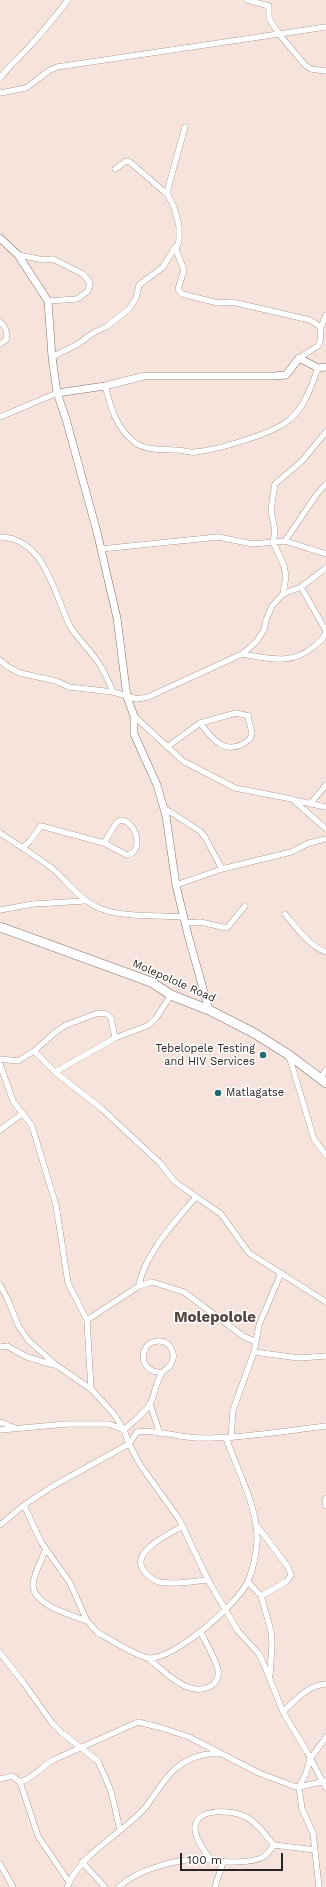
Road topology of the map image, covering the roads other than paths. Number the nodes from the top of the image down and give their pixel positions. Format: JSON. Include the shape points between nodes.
{"nodes":[{"id":1,"x":68,"y":0,"type":"edge"},
{"id":2,"x":247,"y":0,"type":"edge"},
{"id":3,"x":326,"y":27,"type":"edge"},
{"id":4,"x":279,"y":34,"type":"junction"},
{"id":5,"x":326,"y":71,"type":"edge"},
{"id":6,"x":0,"y":78,"type":"edge"},
{"id":7,"x":0,"y":93,"type":"edge"},
{"id":8,"x":185,"y":127,"type":"dead end"},
{"id":9,"x":115,"y":169,"type":"dead end"},
{"id":10,"x":168,"y":195,"type":"junction"},
{"id":11,"x":0,"y":238,"type":"edge"},
{"id":12,"x":179,"y":241,"type":"junction"},
{"id":13,"x":18,"y":255,"type":"junction"},
{"id":14,"x":48,"y":301,"type":"junction"},
{"id":15,"x":326,"y":316,"type":"edge"},
{"id":16,"x":0,"y":322,"type":"edge"},
{"id":17,"x":321,"y":327,"type":"junction"},
{"id":18,"x":0,"y":344,"type":"edge"},
{"id":19,"x":52,"y":357,"type":"junction"},
{"id":20,"x":299,"y":358,"type":"junction"},
{"id":21,"x":326,"y":367,"type":"edge"},
{"id":22,"x":318,"y":368,"type":"junction"},
{"id":23,"x":105,"y":386,"type":"junction"},
{"id":24,"x":57,"y":393,"type":"junction"},
{"id":25,"x":0,"y":417,"type":"edge"},
{"id":26,"x":326,"y":432,"type":"edge"},
{"id":27,"x":326,"y":484,"type":"edge"},
{"id":28,"x":0,"y":537,"type":"edge"},
{"id":29,"x":285,"y":541,"type":"junction"},
{"id":30,"x":273,"y":542,"type":"junction"},
{"id":31,"x":101,"y":549,"type":"junction"},
{"id":32,"x":326,"y":554,"type":"edge"},
{"id":33,"x":326,"y":568,"type":"edge"},
{"id":34,"x":302,"y":587,"type":"junction"},
{"id":35,"x":283,"y":594,"type":"junction"},
{"id":36,"x":242,"y":654,"type":"junction"},
{"id":37,"x":0,"y":660,"type":"edge"},
{"id":38,"x":112,"y":692,"type":"junction"},
{"id":39,"x":127,"y":697,"type":"junction"},
{"id":40,"x":134,"y":716,"type":"junction"},
{"id":41,"x":200,"y":723,"type":"junction"},
{"id":42,"x":167,"y":747,"type":"junction"},
{"id":43,"x":326,"y":785,"type":"edge"},
{"id":44,"x":292,"y":799,"type":"junction"},
{"id":45,"x":310,"y":804,"type":"junction"},
{"id":46,"x":326,"y":807,"type":"edge"},
{"id":47,"x":164,"y":808,"type":"junction"},
{"id":48,"x":326,"y":829,"type":"edge"},
{"id":49,"x":0,"y":833,"type":"edge"},
{"id":50,"x":326,"y":839,"type":"edge"},
{"id":51,"x":104,"y":843,"type":"junction"},
{"id":52,"x":22,"y":848,"type":"junction"},
{"id":53,"x":222,"y":869,"type":"junction"},
{"id":54,"x":176,"y":885,"type":"junction"},
{"id":55,"x":84,"y":901,"type":"junction"},
{"id":56,"x":246,"y":906,"type":"dead end"},
{"id":57,"x":0,"y":910,"type":"edge"},
{"id":58,"x":284,"y":914,"type":"dead end"},
{"id":59,"x":184,"y":920,"type":"junction"},
{"id":60,"x":0,"y":927,"type":"edge"},
{"id":61,"x":326,"y":952,"type":"edge"},
{"id":62,"x":171,"y":995,"type":"junction"},
{"id":63,"x":209,"y":1010,"type":"junction"},
{"id":64,"x":115,"y":1038,"type":"junction"},
{"id":65,"x":34,"y":1051,"type":"junction"},
{"id":66,"x":289,"y":1055,"type":"junction"},
{"id":67,"x":0,"y":1059,"type":"edge"},
{"id":68,"x":0,"y":1064,"type":"edge"},
{"id":69,"x":326,"y":1070,"type":"edge"},
{"id":70,"x":55,"y":1072,"type":"junction"},
{"id":71,"x":323,"y":1081,"type":"edge"},
{"id":72,"x":22,"y":1114,"type":"junction"},
{"id":73,"x":0,"y":1130,"type":"edge"},
{"id":74,"x":326,"y":1155,"type":"edge"},
{"id":75,"x":195,"y":1198,"type":"junction"},
{"id":76,"x":281,"y":1273,"type":"junction"},
{"id":77,"x":0,"y":1285,"type":"edge"},
{"id":78,"x":139,"y":1286,"type":"junction"},
{"id":79,"x":326,"y":1302,"type":"edge"},
{"id":80,"x":87,"y":1320,"type":"junction"},
{"id":81,"x":256,"y":1342,"type":"junction"},
{"id":82,"x":0,"y":1343,"type":"edge"},
{"id":83,"x":7,"y":1346,"type":"junction"},
{"id":84,"x":0,"y":1347,"type":"edge"},
{"id":85,"x":254,"y":1352,"type":"junction"},
{"id":86,"x":326,"y":1356,"type":"edge"},
{"id":87,"x":56,"y":1365,"type":"junction"},
{"id":88,"x":162,"y":1373,"type":"junction"},
{"id":89,"x":91,"y":1389,"type":"junction"},
{"id":90,"x":150,"y":1404,"type":"junction"},
{"id":91,"x":0,"y":1422,"type":"edge"},
{"id":92,"x":326,"y":1426,"type":"edge"},
{"id":93,"x":16,"y":1428,"type":"junction"},
{"id":94,"x":0,"y":1430,"type":"edge"},
{"id":95,"x":124,"y":1430,"type":"junction"},
{"id":96,"x":160,"y":1434,"type":"junction"},
{"id":97,"x":228,"y":1438,"type":"junction"},
{"id":98,"x":129,"y":1444,"type":"junction"},
{"id":99,"x":326,"y":1498,"type":"edge"},
{"id":100,"x":24,"y":1505,"type":"junction"},
{"id":101,"x":326,"y":1506,"type":"edge"},
{"id":102,"x":255,"y":1523,"type":"junction"},
{"id":103,"x":0,"y":1524,"type":"edge"},
{"id":104,"x":183,"y":1526,"type":"junction"},
{"id":105,"x":46,"y":1548,"type":"junction"},
{"id":106,"x":208,"y":1580,"type":"junction"},
{"id":107,"x":248,"y":1582,"type":"junction"},
{"id":108,"x":261,"y":1596,"type":"junction"},
{"id":109,"x":226,"y":1611,"type":"junction"},
{"id":110,"x":87,"y":1622,"type":"junction"},
{"id":111,"x":200,"y":1631,"type":"junction"},
{"id":112,"x":0,"y":1653,"type":"edge"},
{"id":113,"x":148,"y":1658,"type":"junction"},
{"id":114,"x":270,"y":1677,"type":"junction"},
{"id":115,"x":326,"y":1684,"type":"edge"},
{"id":116,"x":283,"y":1712,"type":"junction"},
{"id":117,"x":326,"y":1737,"type":"edge"},
{"id":118,"x":82,"y":1747,"type":"junction"},
{"id":119,"x":223,"y":1754,"type":"junction"},
{"id":120,"x":310,"y":1759,"type":"junction"},
{"id":121,"x":0,"y":1779,"type":"edge"},
{"id":122,"x":324,"y":1781,"type":"edge"},
{"id":123,"x":20,"y":1782,"type":"junction"},
{"id":124,"x":299,"y":1787,"type":"junction"},
{"id":125,"x":326,"y":1788,"type":"edge"},
{"id":126,"x":120,"y":1830,"type":"junction"},
{"id":127,"x":274,"y":1845,"type":"junction"},
{"id":128,"x":315,"y":1850,"type":"junction"},
{"id":129,"x":211,"y":1860,"type":"junction"},
{"id":130,"x":82,"y":1862,"type":"junction"},
{"id":131,"x":223,"y":1862,"type":"junction"},
{"id":132,"x":0,"y":1864,"type":"edge"},
{"id":133,"x":68,"y":1884,"type":"edge"},
{"id":134,"x":13,"y":1887,"type":"edge"},
{"id":135,"x":105,"y":1887,"type":"edge"},
{"id":136,"x":119,"y":1887,"type":"edge"},
{"id":137,"x":215,"y":1887,"type":"edge"},
{"id":138,"x":319,"y":1887,"type":"edge"}],
"edges":[{"from":1,"to":6,"type":"street"},
{"from":2,"to":4,"type":"street","via":[[269,6],[269,18]]},
{"from":3,"to":4,"type":"street"},
{"from":4,"to":5,"type":"street","via":[[305,65],[311,69]]},
{"from":4,"to":7,"type":"street","via":[[57,67],[26,88]]},
{"from":8,"to":10,"type":"street"},
{"from":9,"to":10,"type":"street","via":[[126,161],[130,162]]},
{"from":10,"to":12,"type":"street","via":[[178,218]]},
{"from":11,"to":13,"type":"street"},
{"from":12,"to":17,"type":"street","via":[[176,250],[184,270],[178,289],[182,294],[218,303],[238,303],[310,320]]},
{"from":12,"to":19,"type":"street","via":[[163,267],[140,285],[129,309],[106,327]]},
{"from":13,"to":14,"type":"street"},
{"from":13,"to":14,"type":"street","via":[[44,260],[53,259],[83,274],[90,283],[88,291],[77,299]]},
{"from":14,"to":19,"type":"street"},
{"from":15,"to":17,"type":"street"},
{"from":16,"to":18,"type":"street","via":[[8,335]]},
{"from":17,"to":20,"type":"street","via":[[318,346]]},
{"from":19,"to":24,"type":"street"},
{"from":20,"to":22,"type":"street"},
{"from":20,"to":23,"type":"street","via":[[286,375],[144,376]]},
{"from":21,"to":22,"type":"street"},
{"from":22,"to":23,"type":"street","via":[[299,410],[282,426],[254,437],[194,452],[148,448],[134,443],[123,432],[114,417]]},
{"from":23,"to":24,"type":"street"},
{"from":24,"to":25,"type":"street"},
{"from":24,"to":31,"type":"street"},
{"from":26,"to":30,"type":"street","via":[[302,461],[274,484]]},
{"from":27,"to":29,"type":"street"},
{"from":28,"to":38,"type":"street","via":[[18,540],[38,557],[56,590],[71,627],[98,662]]},
{"from":29,"to":30,"type":"street"},
{"from":29,"to":32,"type":"street"},
{"from":30,"to":31,"type":"street","via":[[244,543],[218,537]]},
{"from":30,"to":35,"type":"street","via":[[286,576]]},
{"from":31,"to":39,"type":"street","via":[[117,618]]},
{"from":33,"to":34,"type":"street"},
{"from":34,"to":35,"type":"street"},
{"from":34,"to":36,"type":"street","via":[[326,631],[323,639],[308,652],[293,659],[273,660]]},
{"from":35,"to":36,"type":"street","via":[[272,606],[264,630],[256,642]]},
{"from":36,"to":39,"type":"street","via":[[148,697]]},
{"from":37,"to":38,"type":"street","via":[[8,667],[30,676],[82,690]]},
{"from":38,"to":39,"type":"street"},
{"from":39,"to":40,"type":"street"},
{"from":40,"to":42,"type":"street"},
{"from":40,"to":47,"type":"street","via":[[134,734],[157,785]]},
{"from":41,"to":41,"type":"street","via":[[236,713],[249,716],[252,733],[250,739],[240,745],[221,745],[215,742]]},
{"from":41,"to":42,"type":"street"},
{"from":42,"to":44,"type":"street","via":[[183,761],[235,788]]},
{"from":43,"to":45,"type":"street"},
{"from":44,"to":45,"type":"street"},
{"from":44,"to":48,"type":"street"},
{"from":45,"to":46,"type":"street"},
{"from":47,"to":53,"type":"street","via":[[205,837]]},
{"from":47,"to":54,"type":"street"},
{"from":49,"to":52,"type":"street"},
{"from":50,"to":53,"type":"street","via":[[291,852]]},
{"from":51,"to":51,"type":"street","via":[[120,820],[128,822],[135,832],[136,848],[130,855],[122,854]]},
{"from":51,"to":52,"type":"street","via":[[41,826]]},
{"from":52,"to":55,"type":"street","via":[[64,879]]},
{"from":53,"to":54,"type":"street"},
{"from":54,"to":59,"type":"street"},
{"from":55,"to":57,"type":"street","via":[[33,904]]},
{"from":55,"to":59,"type":"street","via":[[101,909],[124,914]]},
{"from":56,"to":59,"type":"street","via":[[227,928]]},
{"from":58,"to":61,"type":"street","via":[[299,932]]},
{"from":59,"to":63,"type":"street"},
{"from":60,"to":62,"type":"main road","name":"Molepolole Road","via":[[151,982]]},
{"from":62,"to":63,"type":"main road","name":"Molepolole Road"},
{"from":62,"to":64,"type":"street","via":[[149,1025]]},
{"from":63,"to":66,"type":"main road","name":"Molepolole Road","via":[[254,1033]]},
{"from":64,"to":65,"type":"street","via":[[111,1018],[107,1014],[98,1013],[60,1028]]},
{"from":64,"to":70,"type":"street"},
{"from":65,"to":67,"type":"street","via":[[18,1061]]},
{"from":65,"to":70,"type":"street"},
{"from":66,"to":71,"type":"main road","name":"Molepolole Road"},
{"from":66,"to":74,"type":"street","via":[[314,1139]]},
{"from":68,"to":72,"type":"street","via":[[14,1101]]},
{"from":69,"to":71,"type":"street"},
{"from":70,"to":75,"type":"street","via":[[102,1109],[160,1163],[175,1182]]},
{"from":72,"to":73,"type":"street"},
{"from":72,"to":80,"type":"street","via":[[35,1132],[56,1206],[68,1283]]},
{"from":75,"to":76,"type":"street","via":[[221,1214],[249,1253]]},
{"from":75,"to":78,"type":"street","via":[[160,1241],[141,1275]]},
{"from":76,"to":79,"type":"street"},
{"from":76,"to":81,"type":"street","via":[[259,1325]]},
{"from":77,"to":87,"type":"street","via":[[23,1333]]},
{"from":78,"to":80,"type":"street"},
{"from":78,"to":81,"type":"street","via":[[152,1282],[184,1292],[243,1336]]},
{"from":80,"to":89,"type":"street"},
{"from":81,"to":85,"type":"street"},
{"from":82,"to":83,"type":"street"},
{"from":83,"to":84,"type":"street"},
{"from":83,"to":87,"type":"street","via":[[27,1357]]},
{"from":85,"to":86,"type":"street","via":[[299,1358]]},
{"from":85,"to":97,"type":"street","via":[[233,1410]]},
{"from":87,"to":89,"type":"street"},
{"from":88,"to":88,"type":"street","via":[[146,1366],[143,1360],[143,1353],[151,1342],[164,1342],[173,1352],[174,1360],[171,1366]]},
{"from":88,"to":90,"type":"street"},
{"from":89,"to":95,"type":"street","via":[[113,1413]]},
{"from":90,"to":95,"type":"street"},
{"from":90,"to":96,"type":"street"},
{"from":91,"to":93,"type":"street"},
{"from":92,"to":97,"type":"street"},
{"from":93,"to":94,"type":"street"},
{"from":93,"to":95,"type":"street","via":[[109,1424]]},
{"from":95,"to":98,"type":"street"},
{"from":96,"to":97,"type":"street","via":[[189,1438]]},
{"from":96,"to":98,"type":"street","via":[[137,1432]]},
{"from":97,"to":102,"type":"street"},
{"from":98,"to":100,"type":"street","via":[[52,1486]]},
{"from":98,"to":104,"type":"street","via":[[141,1466]]},
{"from":99,"to":101,"type":"street"},
{"from":100,"to":103,"type":"street"},
{"from":100,"to":105,"type":"street"},
{"from":102,"to":107,"type":"street","via":[[257,1541]]},
{"from":102,"to":108,"type":"street","via":[[288,1567],[291,1575],[287,1581]]},
{"from":104,"to":106,"type":"street"},
{"from":104,"to":106,"type":"street","via":[[156,1541],[140,1558],[140,1566],[159,1582]]},
{"from":105,"to":110,"type":"street","via":[[70,1583]]},
{"from":105,"to":110,"type":"street","via":[[33,1585],[37,1596],[45,1604]]},
{"from":106,"to":109,"type":"street"},
{"from":107,"to":108,"type":"street"},
{"from":107,"to":109,"type":"street"},
{"from":108,"to":114,"type":"street","via":[[271,1631]]},
{"from":109,"to":111,"type":"street"},
{"from":109,"to":114,"type":"street","via":[[238,1631],[259,1654]]},
{"from":110,"to":113,"type":"street","via":[[97,1632]]},
{"from":111,"to":113,"type":"street","via":[[172,1652]]},
{"from":111,"to":113,"type":"street","via":[[218,1670],[217,1680],[213,1685],[203,1690],[186,1686]]},
{"from":112,"to":118,"type":"street","via":[[52,1722],[62,1733]]},
{"from":114,"to":116,"type":"street"},
{"from":115,"to":116,"type":"street","via":[[317,1684],[310,1688]]},
{"from":116,"to":120,"type":"street"},
{"from":117,"to":120,"type":"street"},
{"from":118,"to":119,"type":"street","via":[[138,1722],[190,1737]]},
{"from":118,"to":123,"type":"street","via":[[44,1765],[29,1779]]},
{"from":118,"to":126,"type":"street","via":[[103,1768]]},
{"from":119,"to":124,"type":"street","via":[[259,1773]]},
{"from":119,"to":126,"type":"street","via":[[208,1752],[173,1770],[144,1808]]},
{"from":120,"to":122,"type":"street"},
{"from":120,"to":124,"type":"street"},
{"from":121,"to":123,"type":"street","via":[[12,1776]]},
{"from":122,"to":124,"type":"street"},
{"from":122,"to":125,"type":"street"},
{"from":123,"to":133,"type":"street","via":[[38,1836]]},
{"from":124,"to":128,"type":"street","via":[[302,1809],[313,1833]]},
{"from":126,"to":130,"type":"street"},
{"from":127,"to":128,"type":"street"},
{"from":127,"to":129,"type":"street","via":[[262,1830],[245,1816],[229,1811],[207,1813],[195,1826],[195,1834]]},
{"from":127,"to":131,"type":"street","via":[[264,1857],[256,1860]]},
{"from":128,"to":138,"type":"street"},
{"from":129,"to":131,"type":"street"},
{"from":129,"to":136,"type":"street","via":[[186,1860],[147,1870],[129,1878]]},
{"from":130,"to":133,"type":"street"},
{"from":130,"to":135,"type":"street"},
{"from":131,"to":137,"type":"street"},
{"from":132,"to":134,"type":"street"}]}
